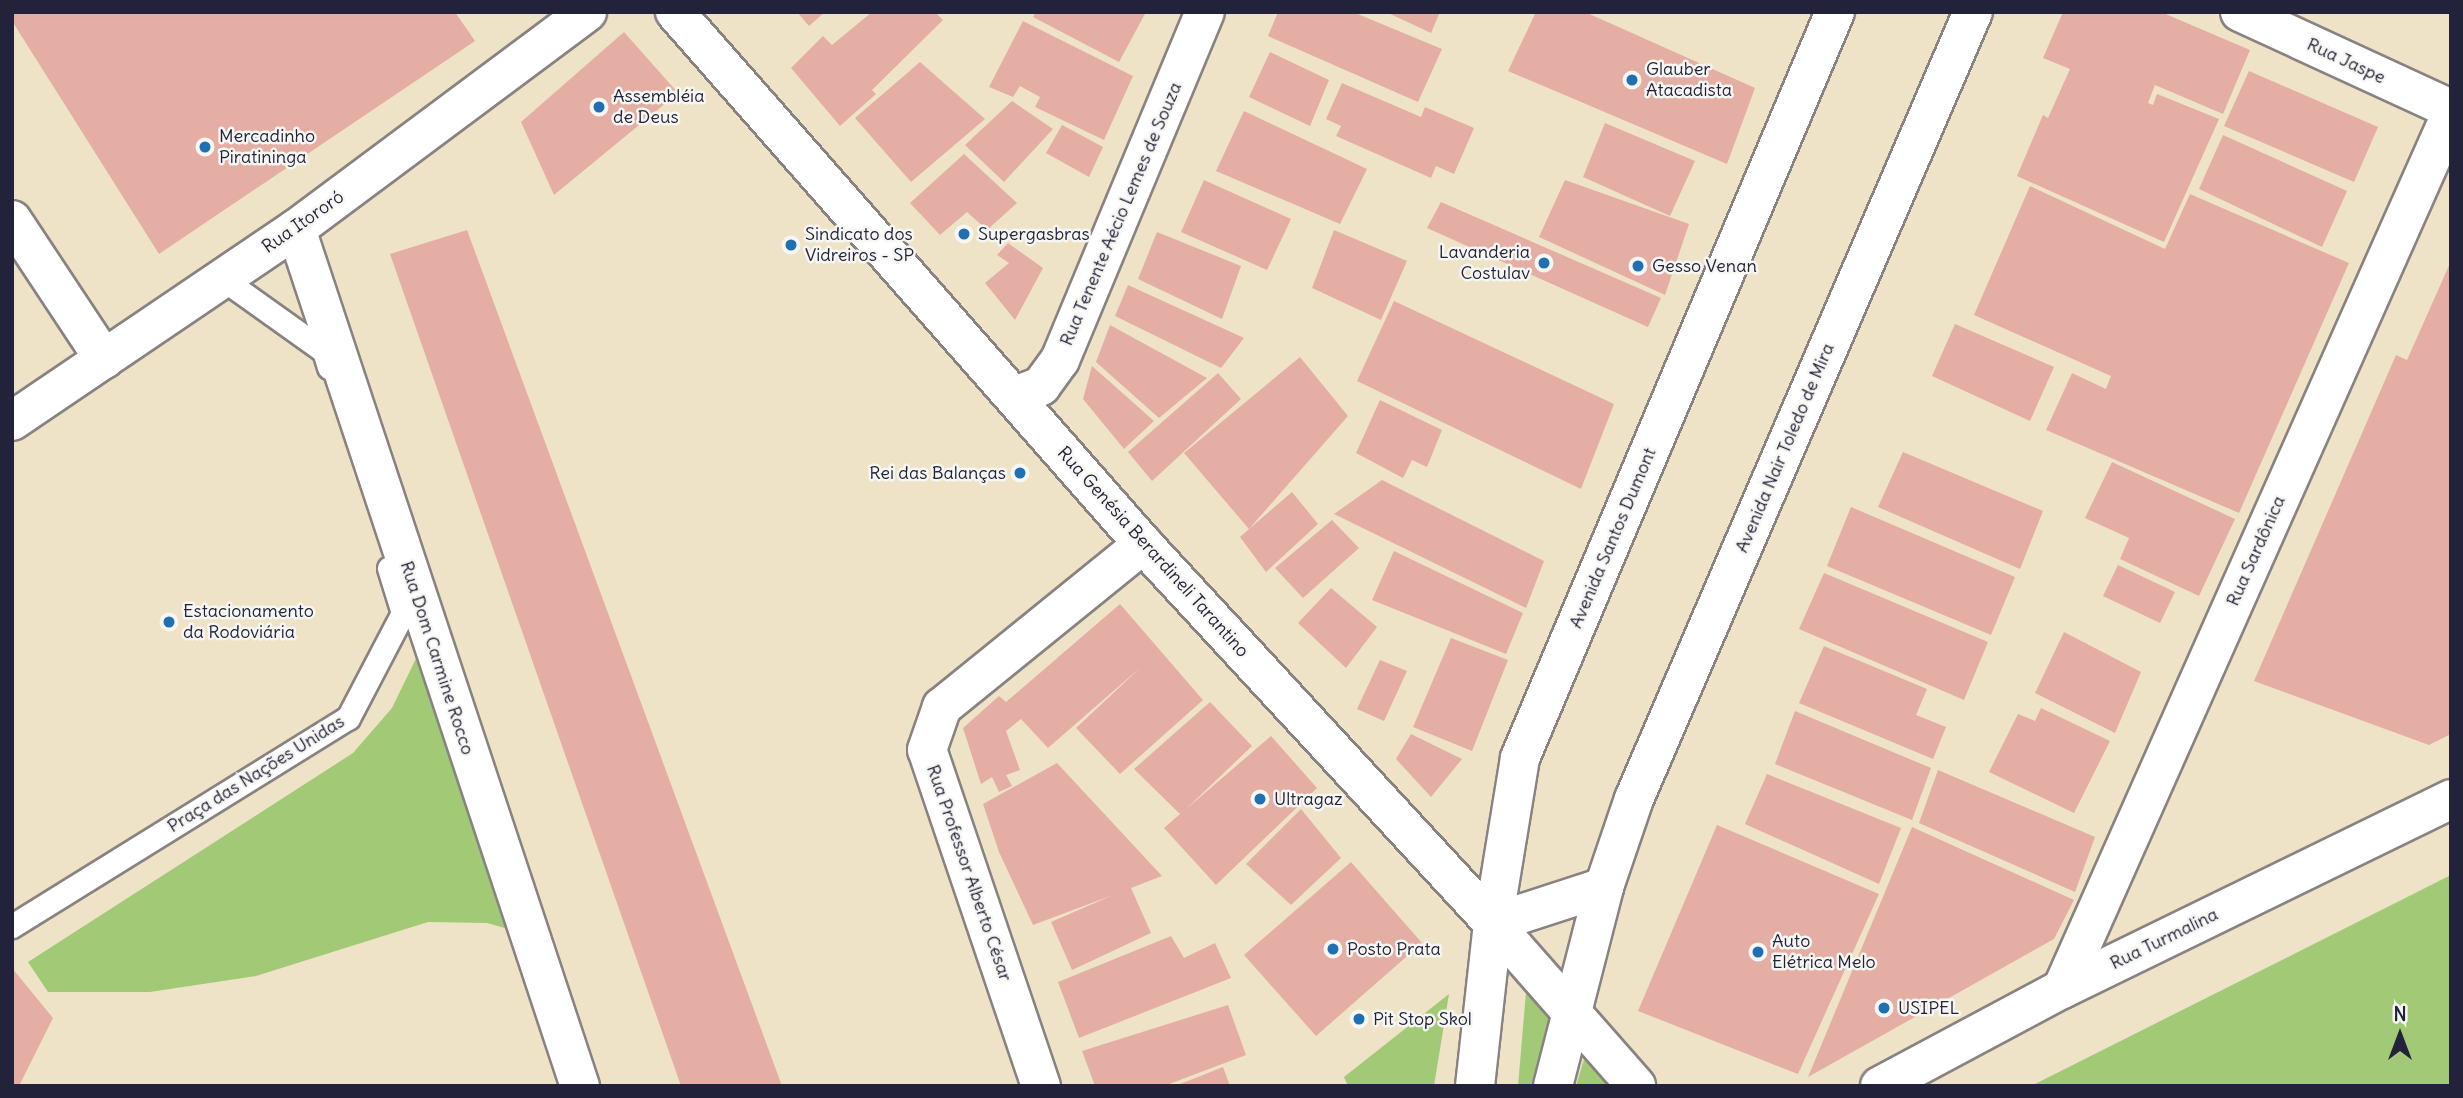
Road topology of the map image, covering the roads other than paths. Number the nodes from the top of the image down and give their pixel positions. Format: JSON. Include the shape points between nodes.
{"nodes":[{"id":1,"x":675,"y":12,"type":"edge"},
{"id":2,"x":1205,"y":12,"type":"edge"},
{"id":3,"x":1835,"y":12,"type":"edge"},
{"id":4,"x":1973,"y":12,"type":"edge"},
{"id":5,"x":2240,"y":12,"type":"edge"},
{"id":6,"x":565,"y":19,"type":"edge"},
{"id":7,"x":2451,"y":111,"type":"edge"},
{"id":8,"x":12,"y":219,"type":"edge"},
{"id":9,"x":296,"y":229,"type":"junction"},
{"id":10,"x":223,"y":279,"type":"junction"},
{"id":11,"x":104,"y":359,"type":"junction"},
{"id":12,"x":1015,"y":396,"type":"junction"},
{"id":13,"x":12,"y":421,"type":"edge"},
{"id":14,"x":1143,"y":544,"type":"junction"},
{"id":15,"x":2451,"y":799,"type":"edge"},
{"id":16,"x":1604,"y":887,"type":"junction"},
{"id":17,"x":1493,"y":923,"type":"junction"},
{"id":18,"x":12,"y":926,"type":"edge"},
{"id":19,"x":2062,"y":989,"type":"junction"},
{"id":20,"x":1571,"y":1016,"type":"junction"},
{"id":21,"x":580,"y":1086,"type":"edge"},
{"id":22,"x":1041,"y":1086,"type":"edge"},
{"id":23,"x":1475,"y":1086,"type":"edge"},
{"id":24,"x":1553,"y":1086,"type":"edge"},
{"id":25,"x":1636,"y":1086,"type":"edge"},
{"id":26,"x":1880,"y":1086,"type":"edge"}],
"edges":[{"from":1,"to":12,"type":"street","name":"Rua Genésia Berardineli Tarantino"},
{"from":2,"to":12,"type":"street","name":"Rua Tenente Aécio Lemes de Souza","via":[[1060,360],[1041,386]]},
{"from":3,"to":17,"type":"street","name":"Avenida Santos Dumont","via":[[1520,758]]},
{"from":4,"to":16,"type":"street","name":"Avenida Nair Toledo de Mira","via":[[1634,799]]},
{"from":5,"to":7,"type":"street","name":"Rua Jaspe"},
{"from":6,"to":9,"type":"street","name":"Rua Itororó"},
{"from":7,"to":19,"type":"street","name":"Rua Sardônica"},
{"from":8,"to":11,"type":"street"},
{"from":9,"to":10,"type":"street","name":"Rua Itororó"},
{"from":9,"to":21,"type":"street","name":"Rua Dom Carmine Rocco"},
{"from":10,"to":11,"type":"street","name":"Rua Itororó"},
{"from":10,"to":18,"type":"lane","name":"Praça das Nações Unidas","via":[[324,351],[402,613],[348,718]]},
{"from":11,"to":13,"type":"street","name":"Rua Itororó"},
{"from":12,"to":14,"type":"street","name":"Rua Genésia Berardineli Tarantino"},
{"from":14,"to":17,"type":"street","name":"Rua Genésia Berardineli Tarantino"},
{"from":14,"to":22,"type":"street","name":"Rua Professor Alberto César","via":[[942,707],[928,750]]},
{"from":15,"to":19,"type":"street","name":"Rua Turmalina"},
{"from":16,"to":17,"type":"street"},
{"from":16,"to":20,"type":"street","name":"Avenida Nair Toledo de Mira"},
{"from":17,"to":20,"type":"street","name":"Rua Genésia Berardineli Tarantino"},
{"from":17,"to":23,"type":"street","name":"Avenida Santos Dumont"},
{"from":19,"to":26,"type":"street","name":"Rua Turmalina"},
{"from":20,"to":24,"type":"street"},
{"from":20,"to":25,"type":"street","name":"Rua Genésia Berardineli Tarantino"}]}
